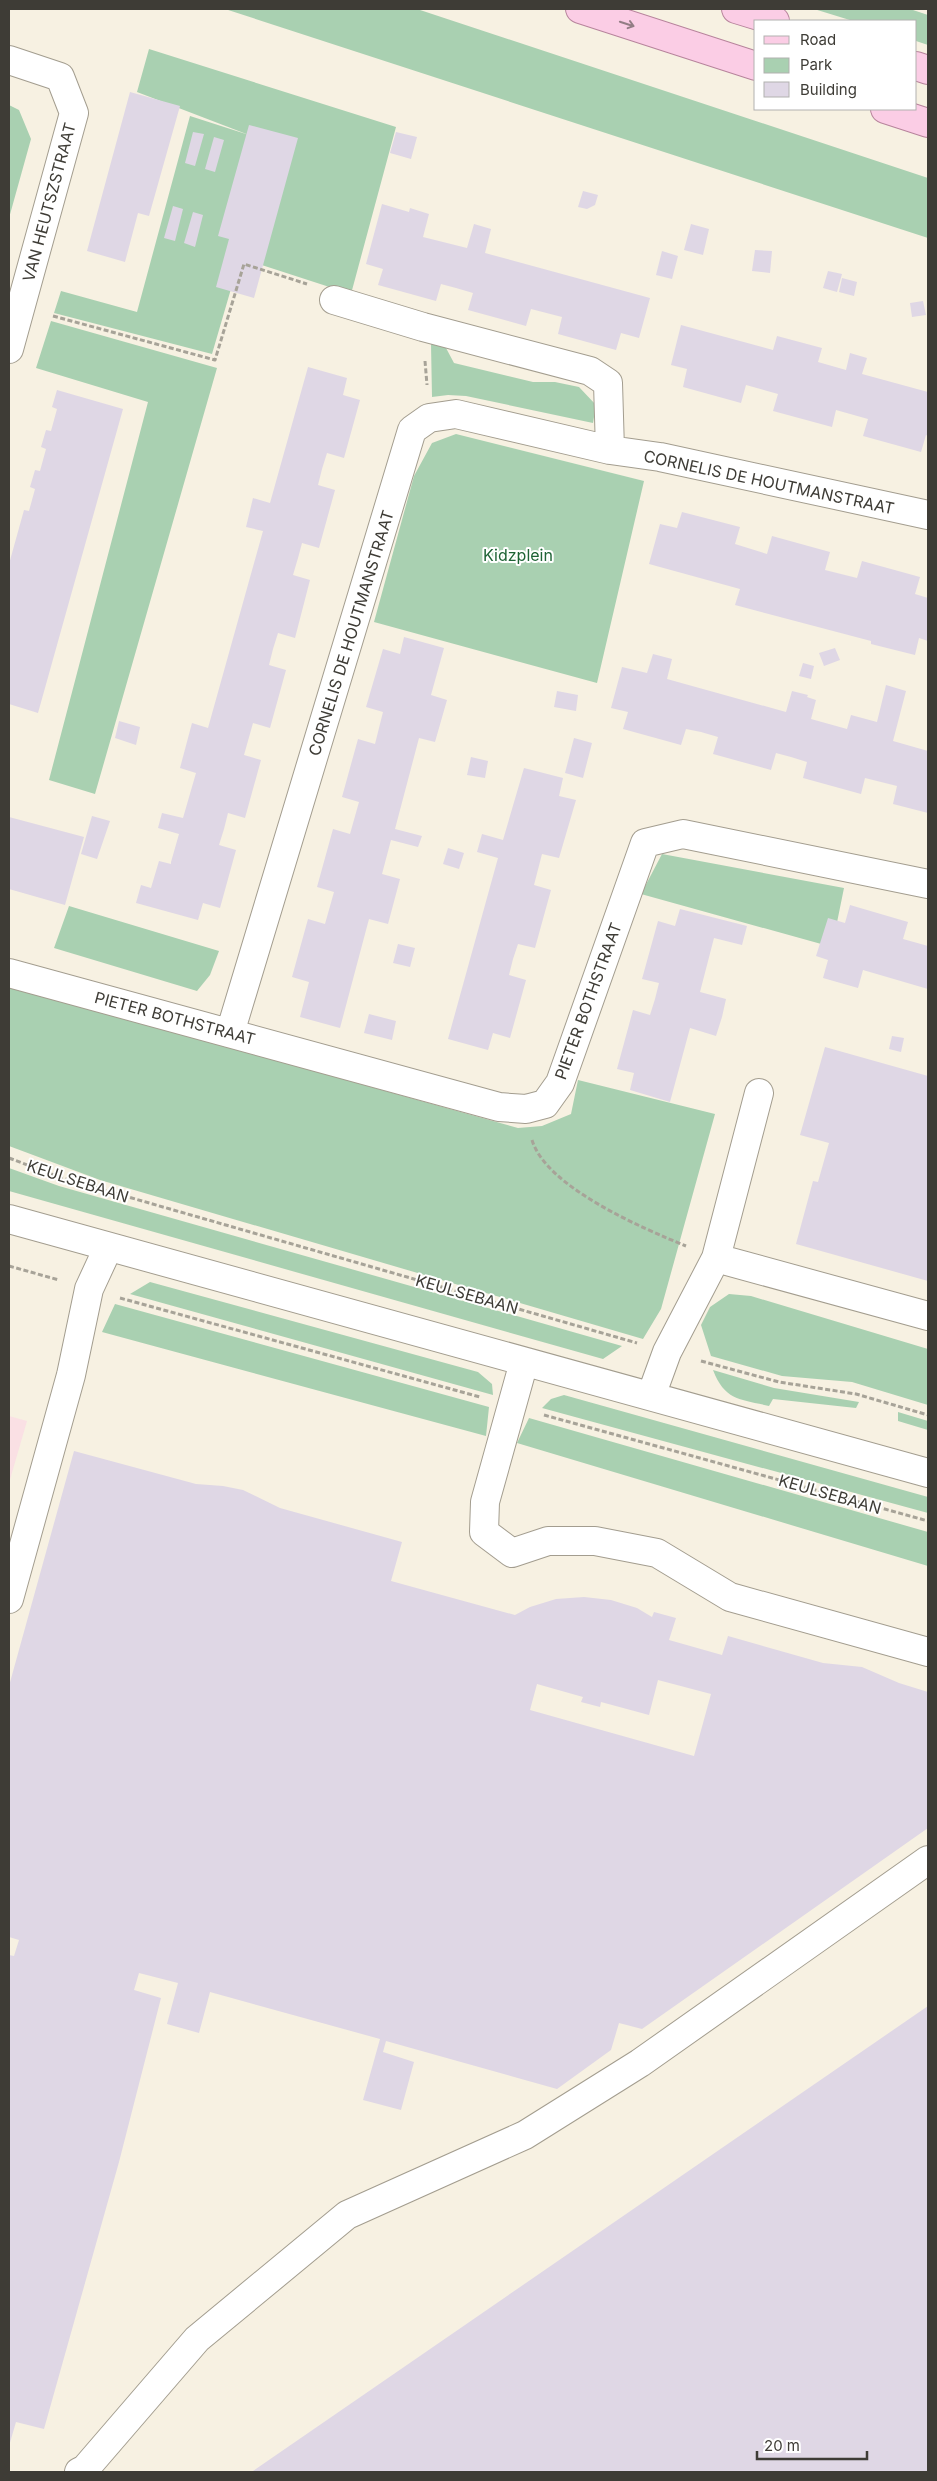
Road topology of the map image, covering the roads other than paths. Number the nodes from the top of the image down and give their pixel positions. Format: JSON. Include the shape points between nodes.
{"nodes":[{"id":1,"x":580,"y":9,"type":"edge"},
{"id":2,"x":736,"y":9,"type":"edge"},
{"id":3,"x":772,"y":20,"type":"edge"},
{"id":4,"x":9,"y":60,"type":"edge"},
{"id":5,"x":754,"y":65,"type":"edge"},
{"id":6,"x":888,"y":110,"type":"edge"},
{"id":7,"x":928,"y":123,"type":"edge"},
{"id":8,"x":334,"y":300,"type":"road end"},
{"id":9,"x":9,"y":350,"type":"edge"},
{"id":10,"x":610,"y":450,"type":"junction"},
{"id":11,"x":928,"y":515,"type":"edge"},
{"id":12,"x":928,"y":884,"type":"edge"},
{"id":13,"x":9,"y":972,"type":"edge"},
{"id":14,"x":230,"y":1032,"type":"junction"},
{"id":15,"x":759,"y":1093,"type":"dead end"},
{"id":16,"x":9,"y":1219,"type":"edge"},
{"id":17,"x":108,"y":1248,"type":"junction"},
{"id":18,"x":716,"y":1258,"type":"junction"},
{"id":19,"x":928,"y":1316,"type":"edge"},
{"id":20,"x":524,"y":1362,"type":"junction"},
{"id":21,"x":651,"y":1396,"type":"junction"},
{"id":22,"x":928,"y":1473,"type":"edge"},
{"id":23,"x":9,"y":1599,"type":"edge"},
{"id":24,"x":928,"y":1652,"type":"edge"},
{"id":25,"x":928,"y":1860,"type":"edge"},
{"id":26,"x":79,"y":2472,"type":"edge"}],
"edges":[{"from":1,"to":5,"type":"main road","one_way":true},
{"from":2,"to":3,"type":"main road"},
{"from":4,"to":9,"type":"street","name":"VAN HEUTSZSTRAAT","via":[[60,77],[74,113]]},
{"from":6,"to":7,"type":"main road"},
{"from":8,"to":10,"type":"street","via":[[590,371],[608,384]]},
{"from":10,"to":11,"type":"street","name":"CORNELIS DE HOUTMANSTRAAT","via":[[660,457]]},
{"from":10,"to":14,"type":"street","name":"CORNELIS DE HOUTMANSTRAAT","via":[[456,414],[428,418],[412,430]]},
{"from":12,"to":14,"type":"street","name":"PIETER BOTHSTRAAT","via":[[683,834],[645,843],[560,1083],[546,1104],[526,1109],[499,1107]]},
{"from":13,"to":14,"type":"street","name":"PIETER BOTHSTRAAT"},
{"from":15,"to":18,"type":"street"},
{"from":16,"to":17,"type":"street"},
{"from":17,"to":20,"type":"street"},
{"from":17,"to":23,"type":"street","via":[[89,1289],[71,1375]]},
{"from":18,"to":19,"type":"street"},
{"from":18,"to":21,"type":"street","via":[[667,1352]]},
{"from":20,"to":21,"type":"street"},
{"from":20,"to":24,"type":"street","via":[[485,1502],[484,1532],[512,1553],[548,1541],[595,1541],[657,1553],[730,1597]]},
{"from":21,"to":22,"type":"street"},
{"from":25,"to":26,"type":"street","via":[[640,2063],[525,2135],[348,2215],[196,2339],[85,2469]]}]}
